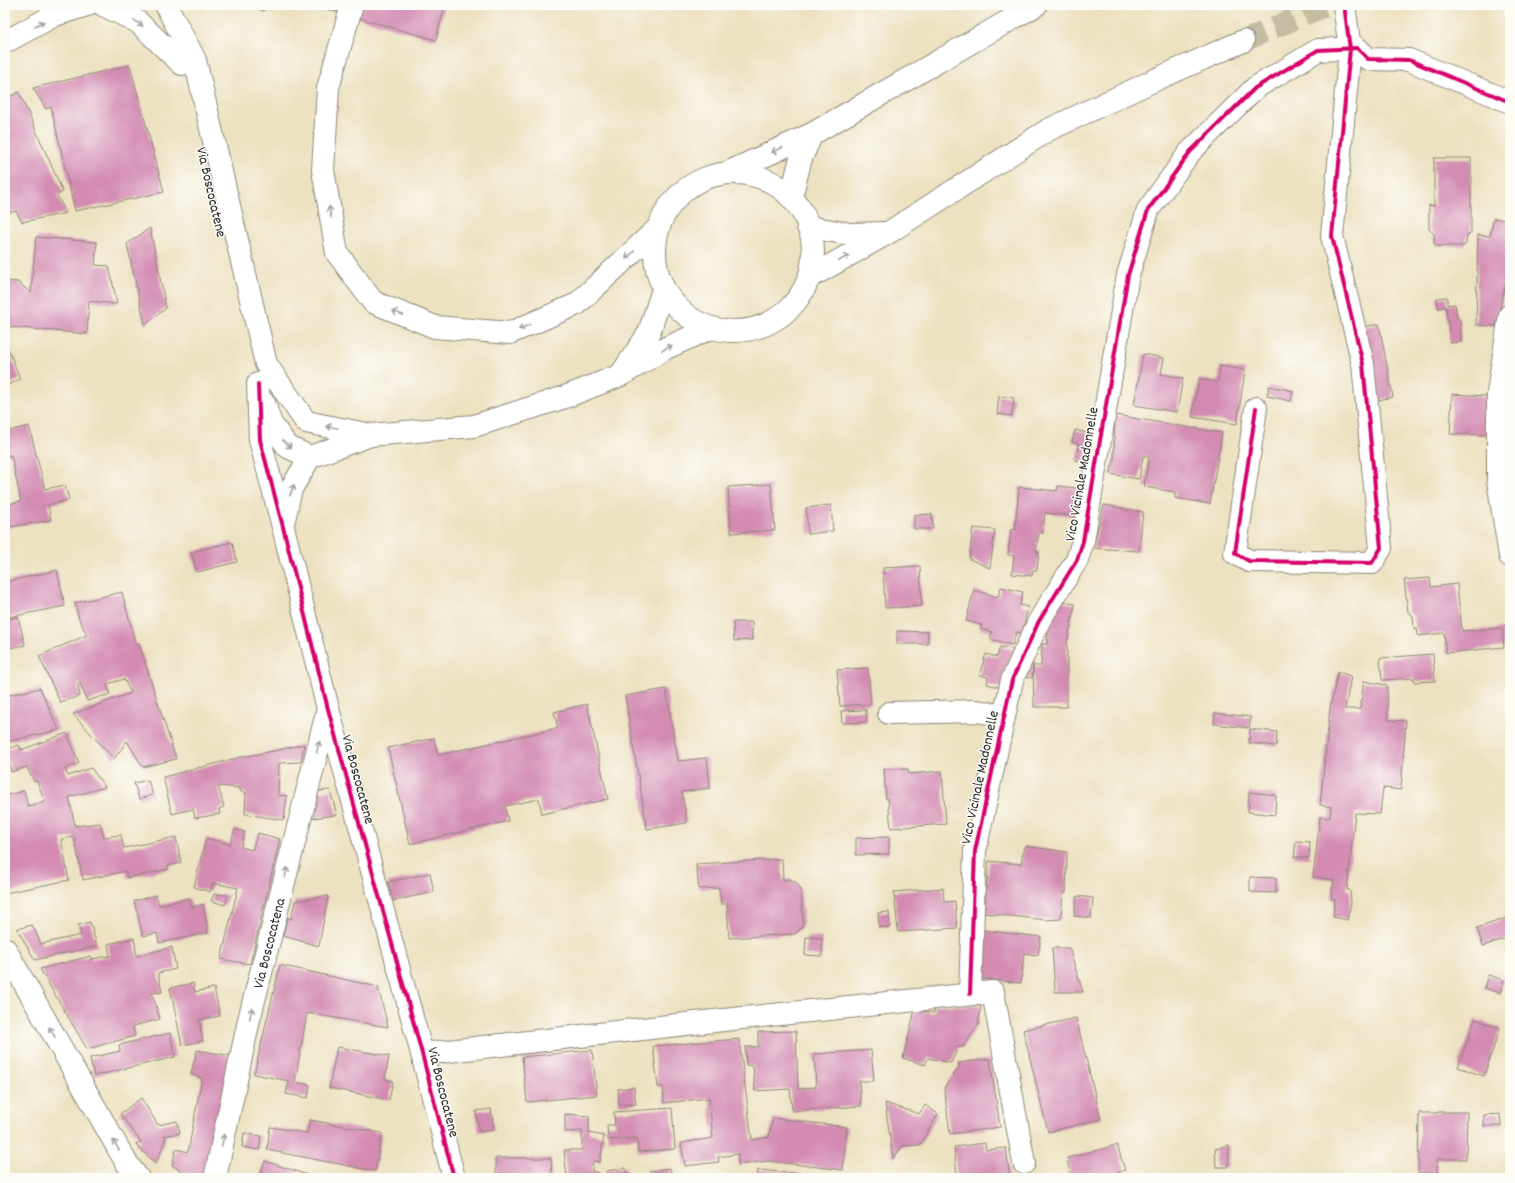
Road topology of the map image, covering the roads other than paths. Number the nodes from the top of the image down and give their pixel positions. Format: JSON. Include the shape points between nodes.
{"nodes":[{"id":1,"x":87,"y":5,"type":"edge"},
{"id":2,"x":103,"y":5,"type":"edge"},
{"id":3,"x":152,"y":5,"type":"edge"},
{"id":4,"x":166,"y":5,"type":"edge"},
{"id":5,"x":352,"y":5,"type":"edge"},
{"id":6,"x":1036,"y":5,"type":"edge"},
{"id":7,"x":1344,"y":5,"type":"edge"},
{"id":8,"x":1243,"y":41,"type":"tunnel mouth"},
{"id":9,"x":5,"y":42,"type":"edge"},
{"id":10,"x":1350,"y":49,"type":"junction"},
{"id":11,"x":182,"y":64,"type":"junction"},
{"id":12,"x":1510,"y":102,"type":"edge"},
{"id":13,"x":812,"y":134,"type":"junction"},
{"id":14,"x":727,"y":173,"type":"junction"},
{"id":15,"x":791,"y":197,"type":"junction"},
{"id":16,"x":808,"y":227,"type":"junction"},
{"id":17,"x":658,"y":228,"type":"junction"},
{"id":18,"x":888,"y":233,"type":"junction"},
{"id":19,"x":810,"y":277,"type":"junction"},
{"id":20,"x":663,"y":289,"type":"junction"},
{"id":21,"x":1510,"y":315,"type":"edge"},
{"id":22,"x":709,"y":329,"type":"junction"},
{"id":23,"x":621,"y":375,"type":"junction"},
{"id":24,"x":1256,"y":408,"type":"dead end"},
{"id":25,"x":265,"y":432,"type":"junction"},
{"id":26,"x":371,"y":435,"type":"junction"},
{"id":27,"x":310,"y":457,"type":"junction"},
{"id":28,"x":283,"y":527,"type":"junction"},
{"id":29,"x":1510,"y":556,"type":"edge"},
{"id":30,"x":328,"y":709,"type":"junction"},
{"id":31,"x":889,"y":713,"type":"dead end"},
{"id":32,"x":1004,"y":716,"type":"junction"},
{"id":33,"x":5,"y":949,"type":"edge"},
{"id":34,"x":970,"y":994,"type":"junction"},
{"id":35,"x":422,"y":1054,"type":"junction"},
{"id":36,"x":1024,"y":1164,"type":"dead end"},
{"id":37,"x":138,"y":1178,"type":"edge"},
{"id":38,"x":215,"y":1178,"type":"edge"},
{"id":39,"x":454,"y":1178,"type":"edge"}],
"edges":[{"from":9,"to":1,"type":"main road","one_way":true,"via":[[55,15]]},
{"from":2,"to":11,"type":"main road","one_way":true,"via":[[138,22]]},
{"from":3,"to":11,"type":"main road","name":"Via Boscocatene"},
{"from":26,"to":4,"type":"main road","name":"Via Boscocatene","one_way":true,"via":[[306,422],[266,364],[194,60]]},
{"from":17,"to":5,"type":"main road","one_way":true,"via":[[577,304],[510,333],[435,327],[372,302],[338,253],[323,170],[328,88]]},
{"from":6,"to":13,"type":"main road"},
{"from":7,"to":10,"type":"main road"},
{"from":8,"to":18,"type":"main road","via":[[1157,78],[1048,130]]},
{"from":10,"to":12,"type":"main road","name":"Vico Vicinale Madonnelle","via":[[1356,48],[1368,59],[1409,60]]},
{"from":10,"to":24,"type":"main road","via":[[1332,236],[1363,364],[1382,548],[1372,563],[1249,561],[1235,553]]},
{"from":10,"to":32,"type":"main road","name":"Vico Vicinale Madonnelle","via":[[1318,50],[1255,88],[1190,152],[1148,210],[1128,275],[1083,541],[1077,560],[1039,621],[1012,680]]},
{"from":11,"to":25,"type":"main road","name":"Via Boscocatene","via":[[258,384]]},
{"from":13,"to":14,"type":"main road","one_way":true},
{"from":13,"to":15,"type":"main road","via":[[801,158]]},
{"from":14,"to":15,"type":"main road","via":[[749,174],[774,183]]},
{"from":14,"to":17,"type":"main road","via":[[698,182],[675,198]]},
{"from":15,"to":16,"type":"main road","via":[[805,216]]},
{"from":16,"to":18,"type":"main road","via":[[851,234]]},
{"from":16,"to":19,"type":"main road","via":[[813,245]]},
{"from":17,"to":20,"type":"main road","via":[[655,261]]},
{"from":19,"to":18,"type":"main road","one_way":true},
{"from":19,"to":22,"type":"main road","via":[[793,304],[770,324],[741,332]]},
{"from":20,"to":22,"type":"main road","via":[[680,312]]},
{"from":20,"to":23,"type":"main road","via":[[649,333]]},
{"from":21,"to":29,"type":"main road","via":[[1498,393],[1498,480]]},
{"from":23,"to":22,"type":"main road","one_way":true,"via":[[666,348]]},
{"from":23,"to":26,"type":"main road","via":[[566,397],[474,426]]},
{"from":25,"to":27,"type":"main road","one_way":true},
{"from":25,"to":28,"type":"main road","name":"Via Boscocatene"},
{"from":26,"to":27,"type":"main road"},
{"from":28,"to":27,"type":"main road","one_way":true,"via":[[291,489]]},
{"from":28,"to":30,"type":"main road","name":"Via Boscocatene"},
{"from":30,"to":35,"type":"main road","name":"Via Boscocatene"},
{"from":38,"to":30,"type":"main road","name":"Via Boscocatena","one_way":true,"via":[[249,1020]]},
{"from":31,"to":32,"type":"main road","via":[[977,711]]},
{"from":32,"to":34,"type":"main road","name":"Vico Vicinale Madonnelle","via":[[975,852]]},
{"from":37,"to":33,"type":"main road","one_way":true,"via":[[126,1162]]},
{"from":34,"to":35,"type":"main road"},
{"from":34,"to":36,"type":"main road","via":[[993,992]]},
{"from":35,"to":39,"type":"main road","name":"Via Boscocatene"}]}
